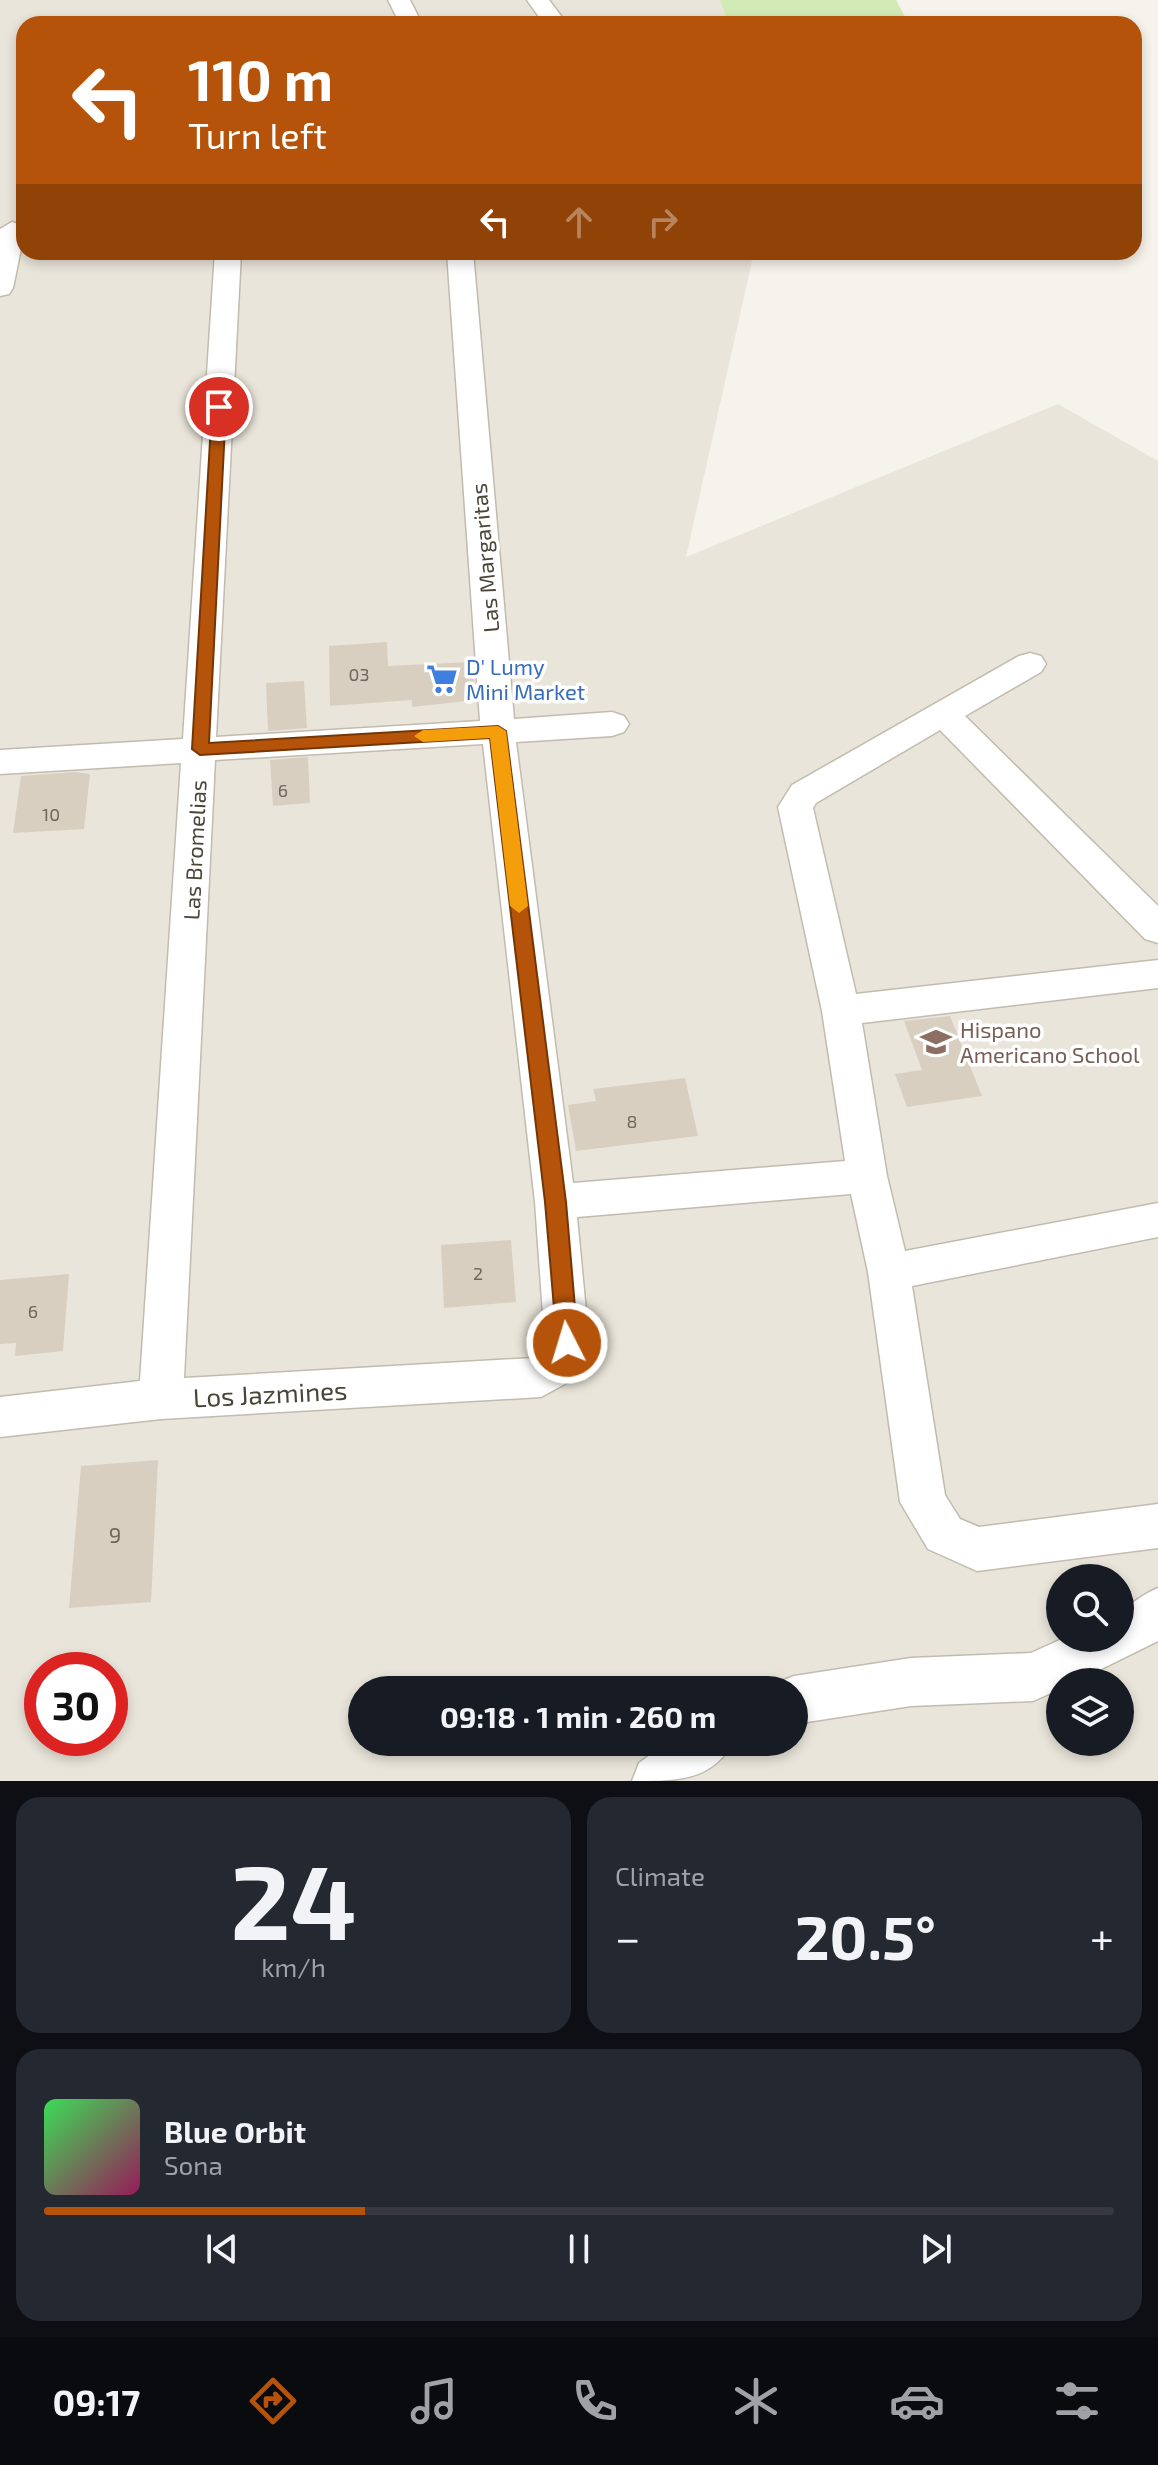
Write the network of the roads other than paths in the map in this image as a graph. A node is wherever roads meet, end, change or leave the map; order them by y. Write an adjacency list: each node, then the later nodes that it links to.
1 (12, 230): 4 (street)
2 (228, 260): 9 (street, Las Bromelias)
3 (461, 260): 8 (street, Las Margaritas)
4 (0, 288)
5 (1030, 664): 6 (street)
6 (942, 714): 11 (street); 13 (street)
7 (612, 724): 8 (street)
8 (498, 731): 9 (street); 15 (street, Las Margaritas)
9 (200, 749): 10 (street); 19 (street, Las Bromelias)
10 (0, 762)
11 (1158, 929)
12 (1158, 974): 13 (street)
13 (841, 1011): 14 (street)
14 (867, 1176): 15 (street); 17 (street)
15 (555, 1202): 18 (street, Las Margaritas)
16 (1158, 1220): 17 (street)
17 (889, 1272): 21 (street)
18 (541, 1377): 19 (street, Los Jazmines)
19 (161, 1399): 20 (street, Los Jazmines)
20 (0, 1417)
21 (1158, 1526)
22 (1158, 1611): 23 (street)
23 (1134, 1629)
24 (1086, 1652): 25 (street)
25 (808, 1698)
26 (690, 1756): 27 (street)
27 (657, 1781)

